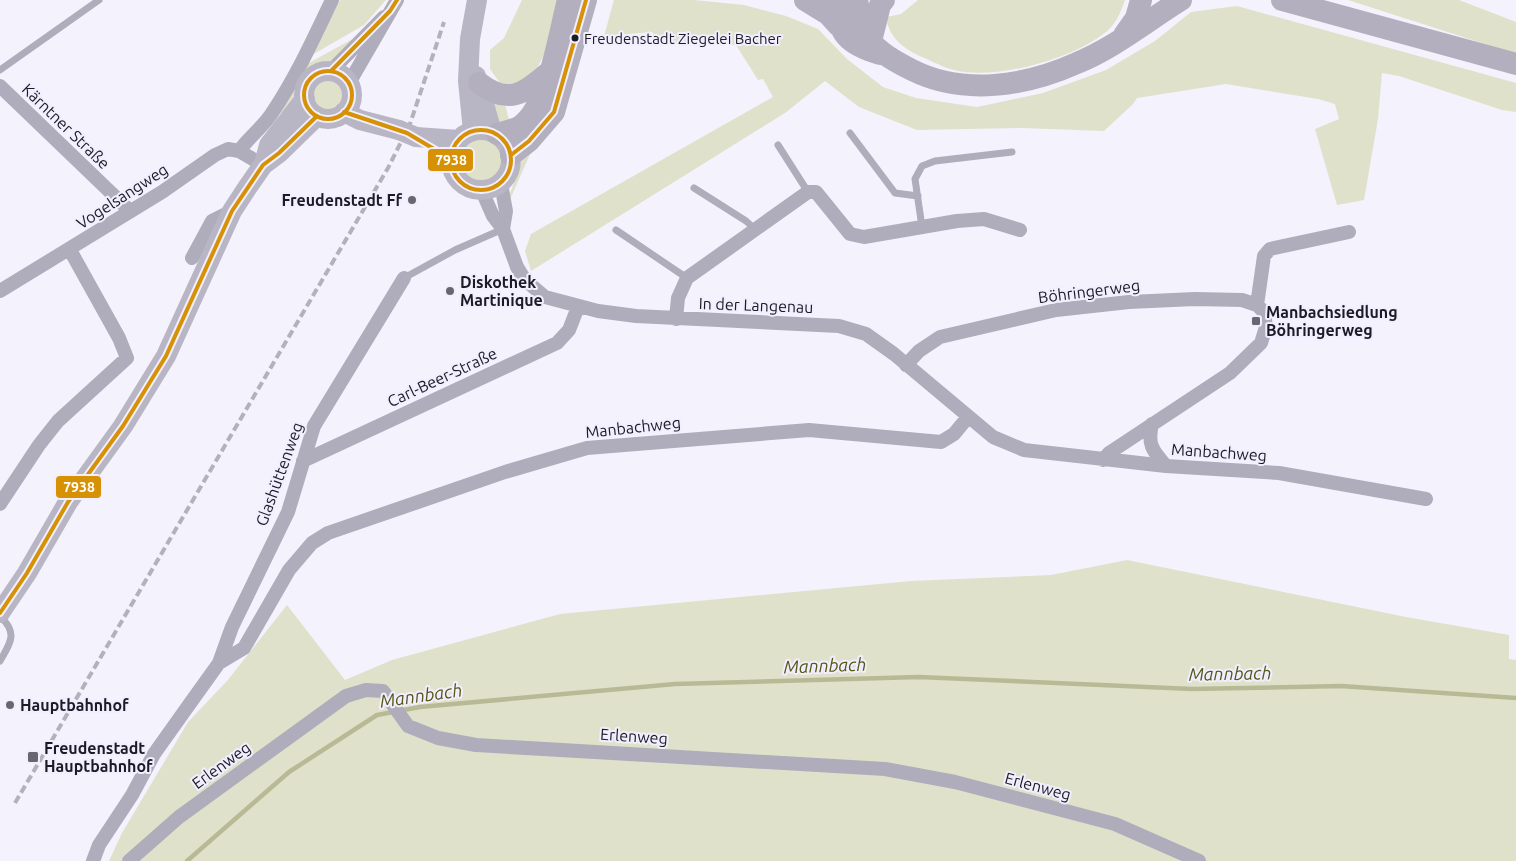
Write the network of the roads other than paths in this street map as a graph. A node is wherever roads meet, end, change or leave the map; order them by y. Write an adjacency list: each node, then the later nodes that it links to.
1 (99, 0): 19 (lane)
2 (332, 0): 31 (street)
3 (478, 0): 17 (street)
4 (568, 0): 21 (main road)
5 (586, 0): 33 (main road)
6 (805, 0): 14 (main road)
7 (837, 0): 14 (main road)
8 (857, 0): 16 (main road)
9 (884, 0): 16 (main road)
10 (1141, 0): 15 (main road)
11 (1181, 0): 15 (main road)
12 (1288, 1): 18 (main road)
13 (393, 6): 20 (street); 25 (street)
14 (838, 25): 16 (main road)
15 (1122, 38): 16 (main road)
16 (878, 48)
17 (470, 63): 22 (street); 29 (street)
18 (1516, 64)
19 (0, 70)
20 (331, 71): 24 (street); 25 (street)
21 (550, 72): 22 (main road); 29 (main road)
22 (479, 83): 29 (street)
23 (0, 86): 40 (street, Kärntner Straße)
24 (305, 99): 26 (street); 35 (street)
25 (354, 104): 26 (street); 28 (street)
26 (317, 116): 35 (street)
27 (850, 132): 39 (lane)
28 (407, 133): 29 (street); 34 (street)
29 (480, 134): 33 (street); 34 (street)
30 (778, 145): 38 (lane)
31 (240, 151): 35 (street); 40 (street, Vogelsangweg)
32 (1012, 152): 39 (lane)
33 (511, 154): 36 (street)
34 (451, 159): 36 (street)
35 (263, 165): 41 (street)
36 (491, 187): 43 (street, In der Langenau); 43 (street, In der Langenau)
37 (694, 188): 45 (lane)
38 (808, 192): 42 (street); 45 (street)
39 (918, 196): 42 (lane)
40 (130, 211): 48 (street, Vogelsangweg)
41 (232, 211): 49 (street); 66 (street)
42 (922, 227): 46 (street)
43 (503, 229): 50 (lane); 54 (street, In der Langenau)
44 (616, 230): 51 (lane)
45 (757, 230): 51 (street)
46 (1020, 230)
47 (1349, 232): 53 (street)
48 (70, 250): 52 (street, Vogelsangweg); 64 (street)
49 (192, 258)
50 (404, 278): 61 (street, Glashüttenweg)
51 (687, 278): 55 (street)
52 (0, 291)
53 (1258, 305): 56 (street, Böhringerweg); 58 (street)
54 (578, 307): 55 (street, In der Langenau); 61 (street, Carl-Beer-Straße)
55 (676, 319): 56 (street, In der Langenau)
56 (906, 365): 57 (street, In der Langenau)
57 (968, 417): 59 (street, In der Langenau); 65 (street, Manbachweg)
58 (1152, 424): 60 (street); 62 (street)
59 (1010, 445): 60 (street, Manbachweg)
60 (1103, 460): 62 (street, Manbachweg)
61 (304, 461): 68 (street, Glashüttenweg)
62 (1166, 466): 63 (street, Manbachweg)
63 (1426, 499)
64 (0, 504)
65 (289, 570): 68 (street, Glashüttenweg)
66 (3, 618): 67 (lane)
67 (0, 661)
68 (219, 663): 69 (street, Glashüttenweg)
69 (93, 861)
70 (129, 861): 71 (street, Erlenweg)
71 (1199, 861)

